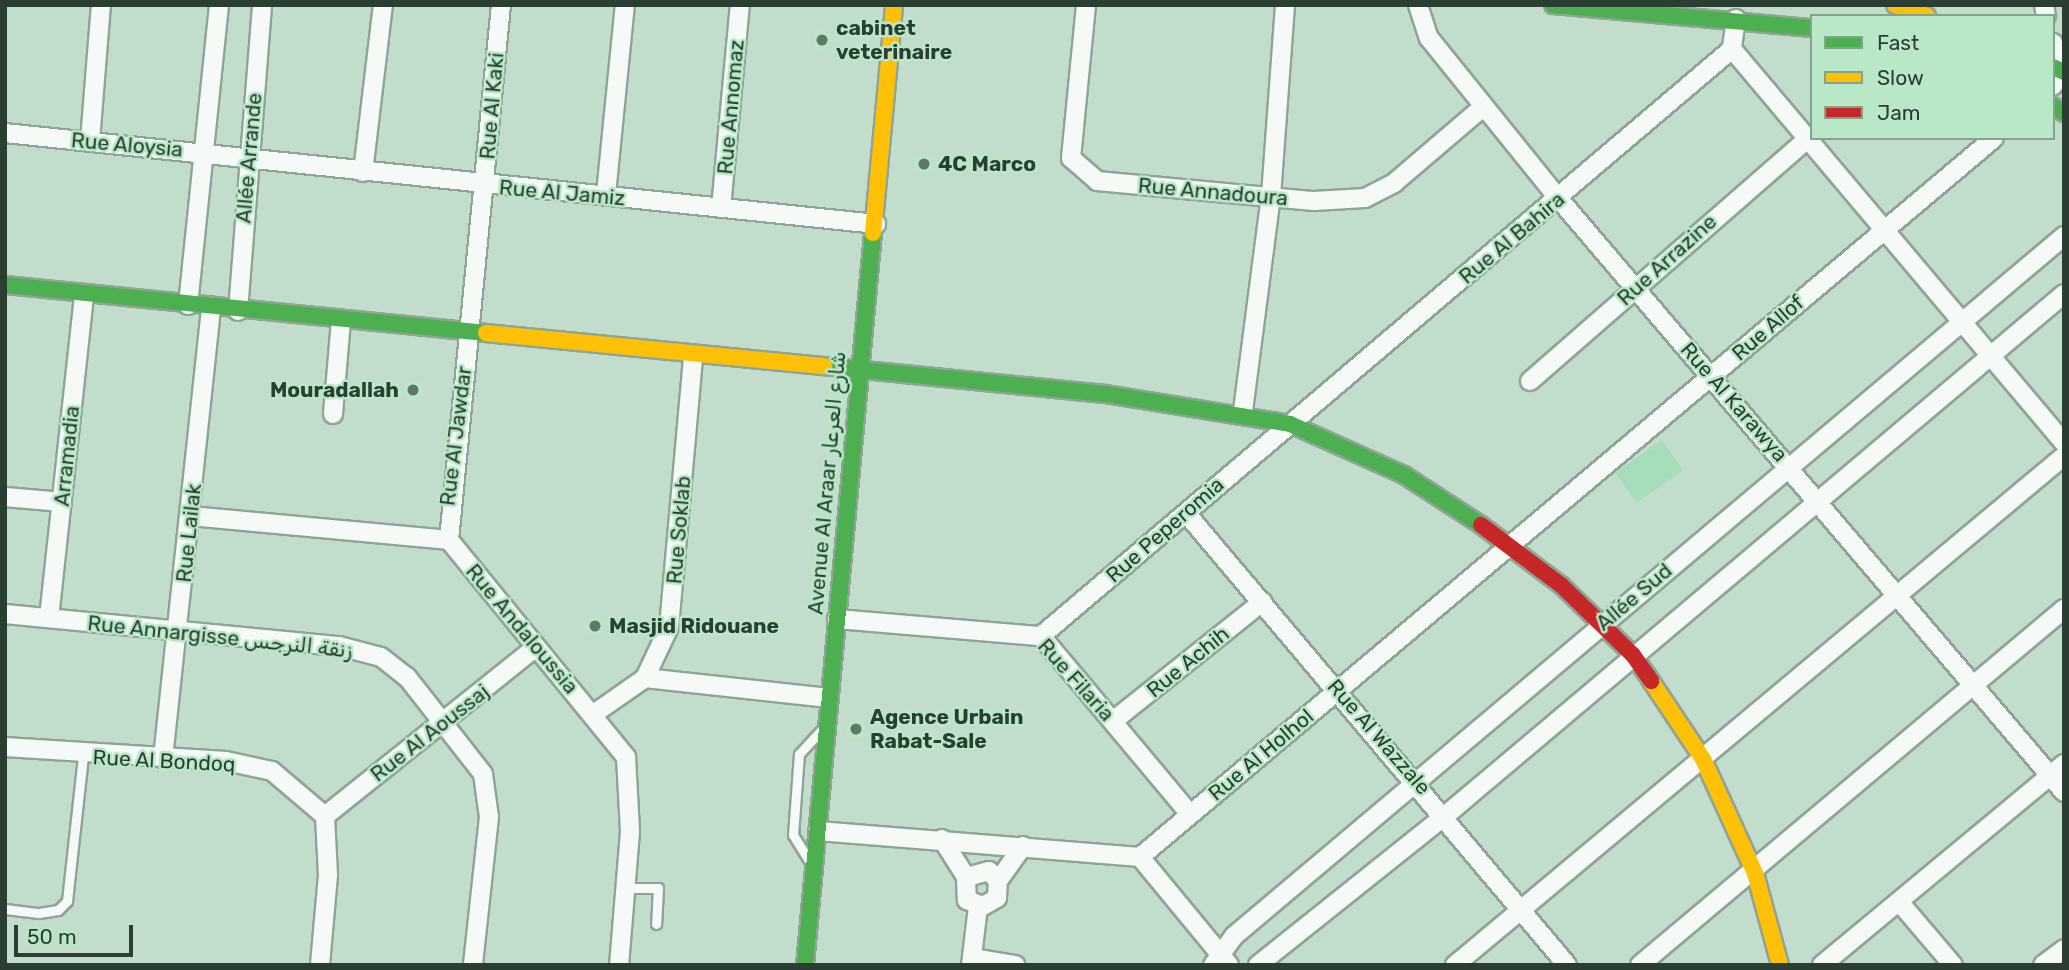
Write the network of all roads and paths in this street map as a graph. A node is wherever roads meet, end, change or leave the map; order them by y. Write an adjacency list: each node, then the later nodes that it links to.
1 (102, 5): 24 (street)
2 (219, 5): 25 (street)
3 (262, 5): 26 (street, Allée Arrande)
4 (383, 5): 27 (street)
5 (501, 5): 28 (street, Rue Al Kaki)
6 (625, 5): 29 (street)
7 (740, 5): 32 (street, Rue Annomaz)
8 (894, 5): 33 (street, Avenue Al Araar شارع العرعار)
9 (1086, 5): 30 (street, Rue Annadoura)
10 (1285, 5): 30 (street)
11 (1418, 5): 20 (street, Rue Al Karawya)
12 (1553, 5): 15 (street)
13 (1895, 5): 14 (street)
14 (1921, 14)
15 (1736, 19): 16 (street); 17 (street)
16 (1810, 28)
17 (1732, 49): 22 (street); 31 (street, Rue Al Bahira)
18 (2055, 55): 19 (street)
19 (2058, 74)
20 (1484, 106): 30 (street, Rue Annadoura); 31 (street, Rue Al Karawya)
21 (5, 133): 24 (street, Rue Aloysia)
22 (1806, 140): 34 (street); 37 (street, Rue Arrazine)
23 (1992, 140): 34 (street, Rue Allof)
24 (90, 141): 25 (street, Rue Aloysia)
25 (203, 152): 26 (street, Rue Aloysia); 40 (street)
26 (247, 161): 27 (street, Rue Al Jamiz); 42 (street, Allée Arrande)
27 (363, 172): 28 (street, Rue Al Jamiz)
28 (485, 186): 29 (street, Rue Al Jamiz); 45 (street, Rue Al Kaki)
29 (606, 194): 32 (street, Rue Al Jamiz)
30 (1271, 196): 51 (street)
31 (1559, 199): 37 (street, Rue Al Karawya); 53 (street, Rue Al Bahira)
32 (721, 208): 33 (street, Rue Al Jamiz)
33 (876, 224): 48 (street, Avenue Al Araar شارع العرعار)
34 (1885, 230): 44 (street); 49 (street, Rue Allof)
35 (2064, 236): 44 (street, Allée Sud)
36 (5, 285): 38 (street)
37 (1635, 288): 49 (street, Rue Al Karawya); 50 (street, Rue Arrazine)
38 (84, 294): 40 (street); 58 (street, Arramadia)
39 (2064, 294): 46 (street, Allée Sud)
40 (188, 305): 41 (street)
41 (211, 307): 42 (street); 61 (street, Rue Lailak)
42 (237, 311): 43 (street)
43 (341, 320): 45 (street); 52 (street)
44 (1963, 320): 46 (street); 56 (street, Allée Sud)
45 (468, 331): 47 (street); 62 (street, Rue Al Jawdar)
46 (1992, 356): 54 (street); 59 (street, Allée Sud)
47 (693, 357): 48 (street); 75 (street, Rue Soklab)
48 (856, 372): 51 (street); 69 (street, Avenue Al Araar شارع العرعار)
49 (1713, 376): 56 (street, Rue Al Karawya); 63 (street, Rue Allof)
50 (1530, 381)
51 (1243, 411): 53 (street)
52 (333, 414)
53 (1290, 424): 60 (street, Rue Peperomia); 63 (street)
54 (2064, 443)
55 (2064, 456): 64 (street)
56 (1789, 466): 59 (street, Rue Al Karawya); 70 (street, Allée Sud)
57 (5, 497): 58 (street)
58 (62, 502): 68 (street, Arramadia)
59 (1819, 502): 64 (street, Rue Al Karawya); 74 (street, Allée Sud)
60 (1186, 513): 65 (street, Rue Al Wazzale); 72 (street, Rue Peperomia)
61 (191, 516): 62 (street); 71 (street, Rue Lailak)
62 (449, 540): 73 (street, Rue Andaloussia)
63 (1510, 546): 70 (street); 77 (street, Rue Al Holhol)
64 (1897, 596): 76 (street, Rue Al Karawya); 86 (street)
65 (1262, 602): 77 (street, Rue Al Wazzale); 81 (street, Rue Achih)
66 (2064, 609): 76 (street)
67 (5, 614): 68 (street, Rue Annargisse زنقة النرجس)
68 (49, 618): 71 (street, Rue Annargisse زنقة النرجس)
69 (837, 619): 72 (street, Rue Filaria); 78 (street, Avenue Al Araar شارع العرعار)
70 (1602, 624): 74 (street); 88 (street, Allée Sud)
71 (177, 629): 80 (street, Rue Annargisse زنقة النرجس); 85 (street, Rue Lailak)
72 (1041, 636): 81 (street, Rue Filaria)
73 (535, 648): 79 (street, Rue Andaloussia); 80 (street, Rue Al Aoussaj)
74 (1633, 655): 86 (street); 91 (street, Allée Sud)
75 (645, 678): 78 (street); 79 (street, Rue Soklab)
76 (1974, 686): 87 (street, Rue Al Karawya); 98 (street)
77 (1339, 691): 88 (street, Rue Al Wazzale); 90 (street, Rue Al Holhol)
78 (829, 698): 82 (street, Avenue Al Araar شارع العرعار)
79 (595, 713): 101 (street, Rue Andaloussia)
80 (446, 721): 92 (street, Rue Al Aoussaj); 111 (street, Rue Annargisse زنقة النرجس)
81 (1114, 721): 90 (street, Rue Filaria)
82 (827, 725): 93 (street, Avenue Al Araar شارع العرعار); 97 (lane)
83 (5, 747): 84 (street, Rue Al Bondoq)
84 (83, 757): 85 (street, Rue Al Bondoq); 104 (lane)
85 (163, 758): 92 (street, Rue Al Bondoq)
86 (1703, 759): 98 (street); 105 (street)
87 (2057, 770): 89 (street, Rue Al Karawya); 102 (street)
88 (1417, 782): 91 (street, Rue Al Wazzale); 108 (street, Allée Sud)
89 (2064, 792)
90 (1190, 814): 96 (street, Rue Al Holhol)
91 (1447, 815): 105 (street, Rue Al Wazzale); 115 (street, Allée Sud)
92 (325, 816): 110 (street)
93 (818, 831): 94 (street); 97 (street, Avenue Al Araar شارع العرعار)
94 (942, 839): 95 (street); 99 (street)
95 (1023, 846): 96 (street); 100 (street)
96 (1140, 857): 108 (street)
97 (814, 868): 113 (street, Avenue Al Araar شارع العرعار)
98 (1755, 873): 118 (street); 119 (street)
99 (966, 877): 100 (street); 103 (street)
100 (998, 881): 103 (street)
101 (626, 888): 106 (lane); 112 (street, Rue Andaloussia)
102 (1901, 904): 120 (street); 121 (street)
103 (978, 906): 109 (street)
104 (5, 908)
105 (1523, 911): 116 (street); 117 (street, Rue Al Wazzale)
106 (656, 924)
107 (2064, 949): 122 (street)
108 (1220, 960)
109 (972, 962): 114 (street)
110 (320, 965)
111 (473, 965)
112 (619, 965)
113 (805, 965)
114 (1015, 965)
115 (1258, 965)
116 (1455, 965)
117 (1567, 965)
118 (1640, 965)
119 (1780, 965)
120 (1822, 965)
121 (1953, 965)
122 (2043, 965)

